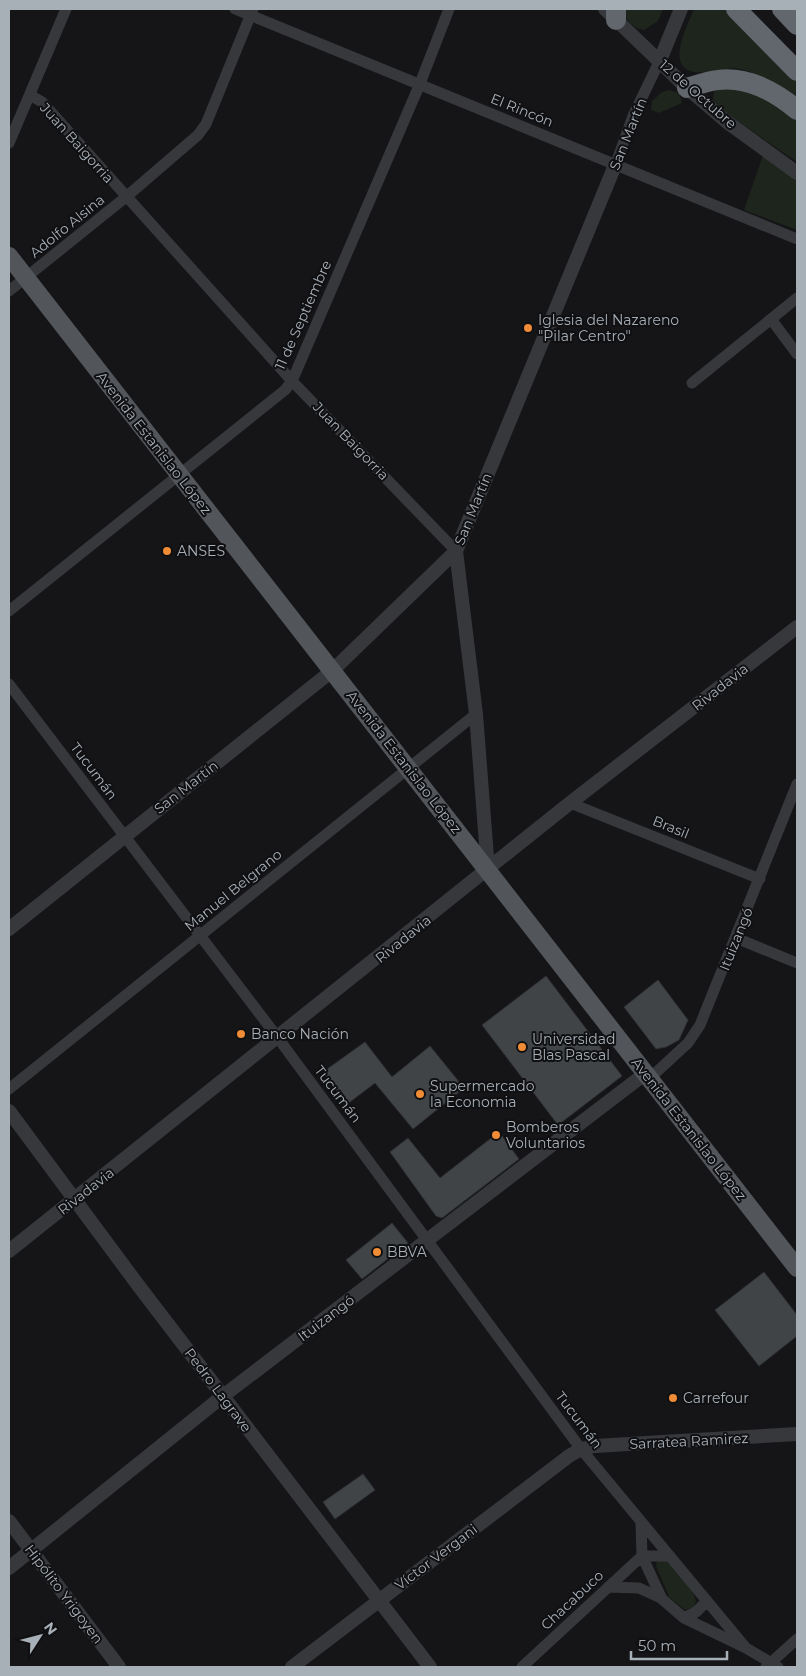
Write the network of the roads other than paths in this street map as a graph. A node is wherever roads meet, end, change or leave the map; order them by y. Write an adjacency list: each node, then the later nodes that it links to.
1 (66, 9): 14 (street)
2 (235, 9): 7 (street, El Rincón)
3 (450, 9): 12 (street, 11 de Septiembre)
4 (681, 9): 10 (street, San Martín)
5 (736, 9): 11 (highway)
6 (782, 9): 9 (highway)
7 (251, 12): 12 (street, El Rincón); 19 (street, Adolfo Alsina)
8 (612, 13): 10 (street, 12 de Octubre)
9 (797, 25)
10 (660, 60): 13 (street, 12 de Octubre); 17 (street, San Martín)
11 (797, 71)
12 (419, 86): 17 (street, El Rincón); 27 (street, 11 de Septiembre)
13 (687, 88): 15 (highway); 18 (street, 12 de Octubre)
14 (30, 95): 16 (street); 19 (street, Juan Baigorria)
15 (797, 110)
16 (9, 143)
17 (616, 163): 20 (street, El Rincón); 30 (street, San Martín)
18 (797, 173)
19 (126, 197): 22 (street, Adolfo Alsina); 27 (street, Juan Baigorria)
20 (797, 239)
21 (9, 256): 22 (main road, Avenida Estanislao López)
22 (25, 278): 23 (street, Adolfo Alsina); 29 (main road, Avenida Estanislao López)
23 (9, 292)
24 (797, 298): 25 (street)
25 (771, 319): 26 (street); 28 (street)
26 (797, 354)
27 (292, 380): 29 (street, 11 de Septiembre); 30 (street, Juan Baigorria)
28 (692, 383)
29 (178, 475): 31 (street, 11 de Septiembre); 33 (main road, Avenida Estanislao López)
30 (456, 551): 33 (street, San Martín); 35 (street)
31 (9, 611)
32 (797, 627): 39 (street, Rivadavia)
33 (333, 670): 36 (main road, Avenida Estanislao López); 40 (street, San Martín)
34 (9, 684): 40 (street, Tucumán)
35 (476, 714): 36 (street, Manuel Belgrano); 41 (street)
36 (408, 768): 41 (main road, Avenida Estanislao López); 44 (street, Manuel Belgrano)
37 (797, 784): 38 (street, Ituizangó)
38 (794, 803): 42 (street, Ituizangó)
39 (570, 804): 41 (street, Rivadavia); 42 (street, Brasil)
40 (124, 836): 43 (street, San Martín); 44 (street, Tucumán)
41 (488, 870): 47 (street, Rivadavia); 48 (main road, Avenida Estanislao López)
42 (760, 879): 45 (street, Ituizangó)
43 (9, 929)
44 (200, 935): 47 (street, Tucumán); 49 (street, Manuel Belgrano)
45 (736, 938): 46 (street); 48 (street, Ituizangó)
46 (797, 963)
47 (278, 1038): 51 (street, Rivadavia); 52 (street, Tucumán)
48 (648, 1075): 52 (street, Ituizangó); 54 (main road, Avenida Estanislao López)
49 (9, 1089)
50 (9, 1110): 51 (street, Pedro Lagrave)
51 (74, 1200): 53 (street, Rivadavia); 55 (street, Pedro Lagrave)
52 (428, 1240): 55 (street, Ituizangó); 57 (street, Tucumán)
53 (9, 1250)
54 (797, 1268)
55 (223, 1396): 60 (street, Ituizangó); 66 (street, Pedro Lagrave)
56 (797, 1434): 57 (street, Sarratea Ramirez)
57 (581, 1449): 59 (street, Tucumán); 66 (street, Víctor Vergani)
58 (9, 1521): 60 (street, Hipólito Yrigoyen)
59 (641, 1523): 61 (street, Tucumán); 62 (street, Tucumán)
60 (31, 1550): 63 (street, Ituizangó); 72 (street, Hipólito Yrigoyen)
61 (642, 1556): 62 (street); 64 (street, Chacabuco); 65 (street, Tucumán)
62 (670, 1556): 67 (street, Tucumán)
63 (9, 1568)
64 (608, 1587): 65 (street); 75 (street, Chacabuco)
65 (662, 1599): 68 (street, Tucumán)
66 (379, 1600): 73 (street, Víctor Vergani); 74 (street, Pedro Lagrave)
67 (706, 1602): 68 (street); 70 (street, Tucumán)
68 (684, 1618): 70 (street, Tucumán)
69 (797, 1639): 71 (street)
70 (746, 1648): 71 (street, Tucumán)
71 (772, 1666)
72 (119, 1667)
73 (292, 1667)
74 (430, 1667)
75 (522, 1667)

